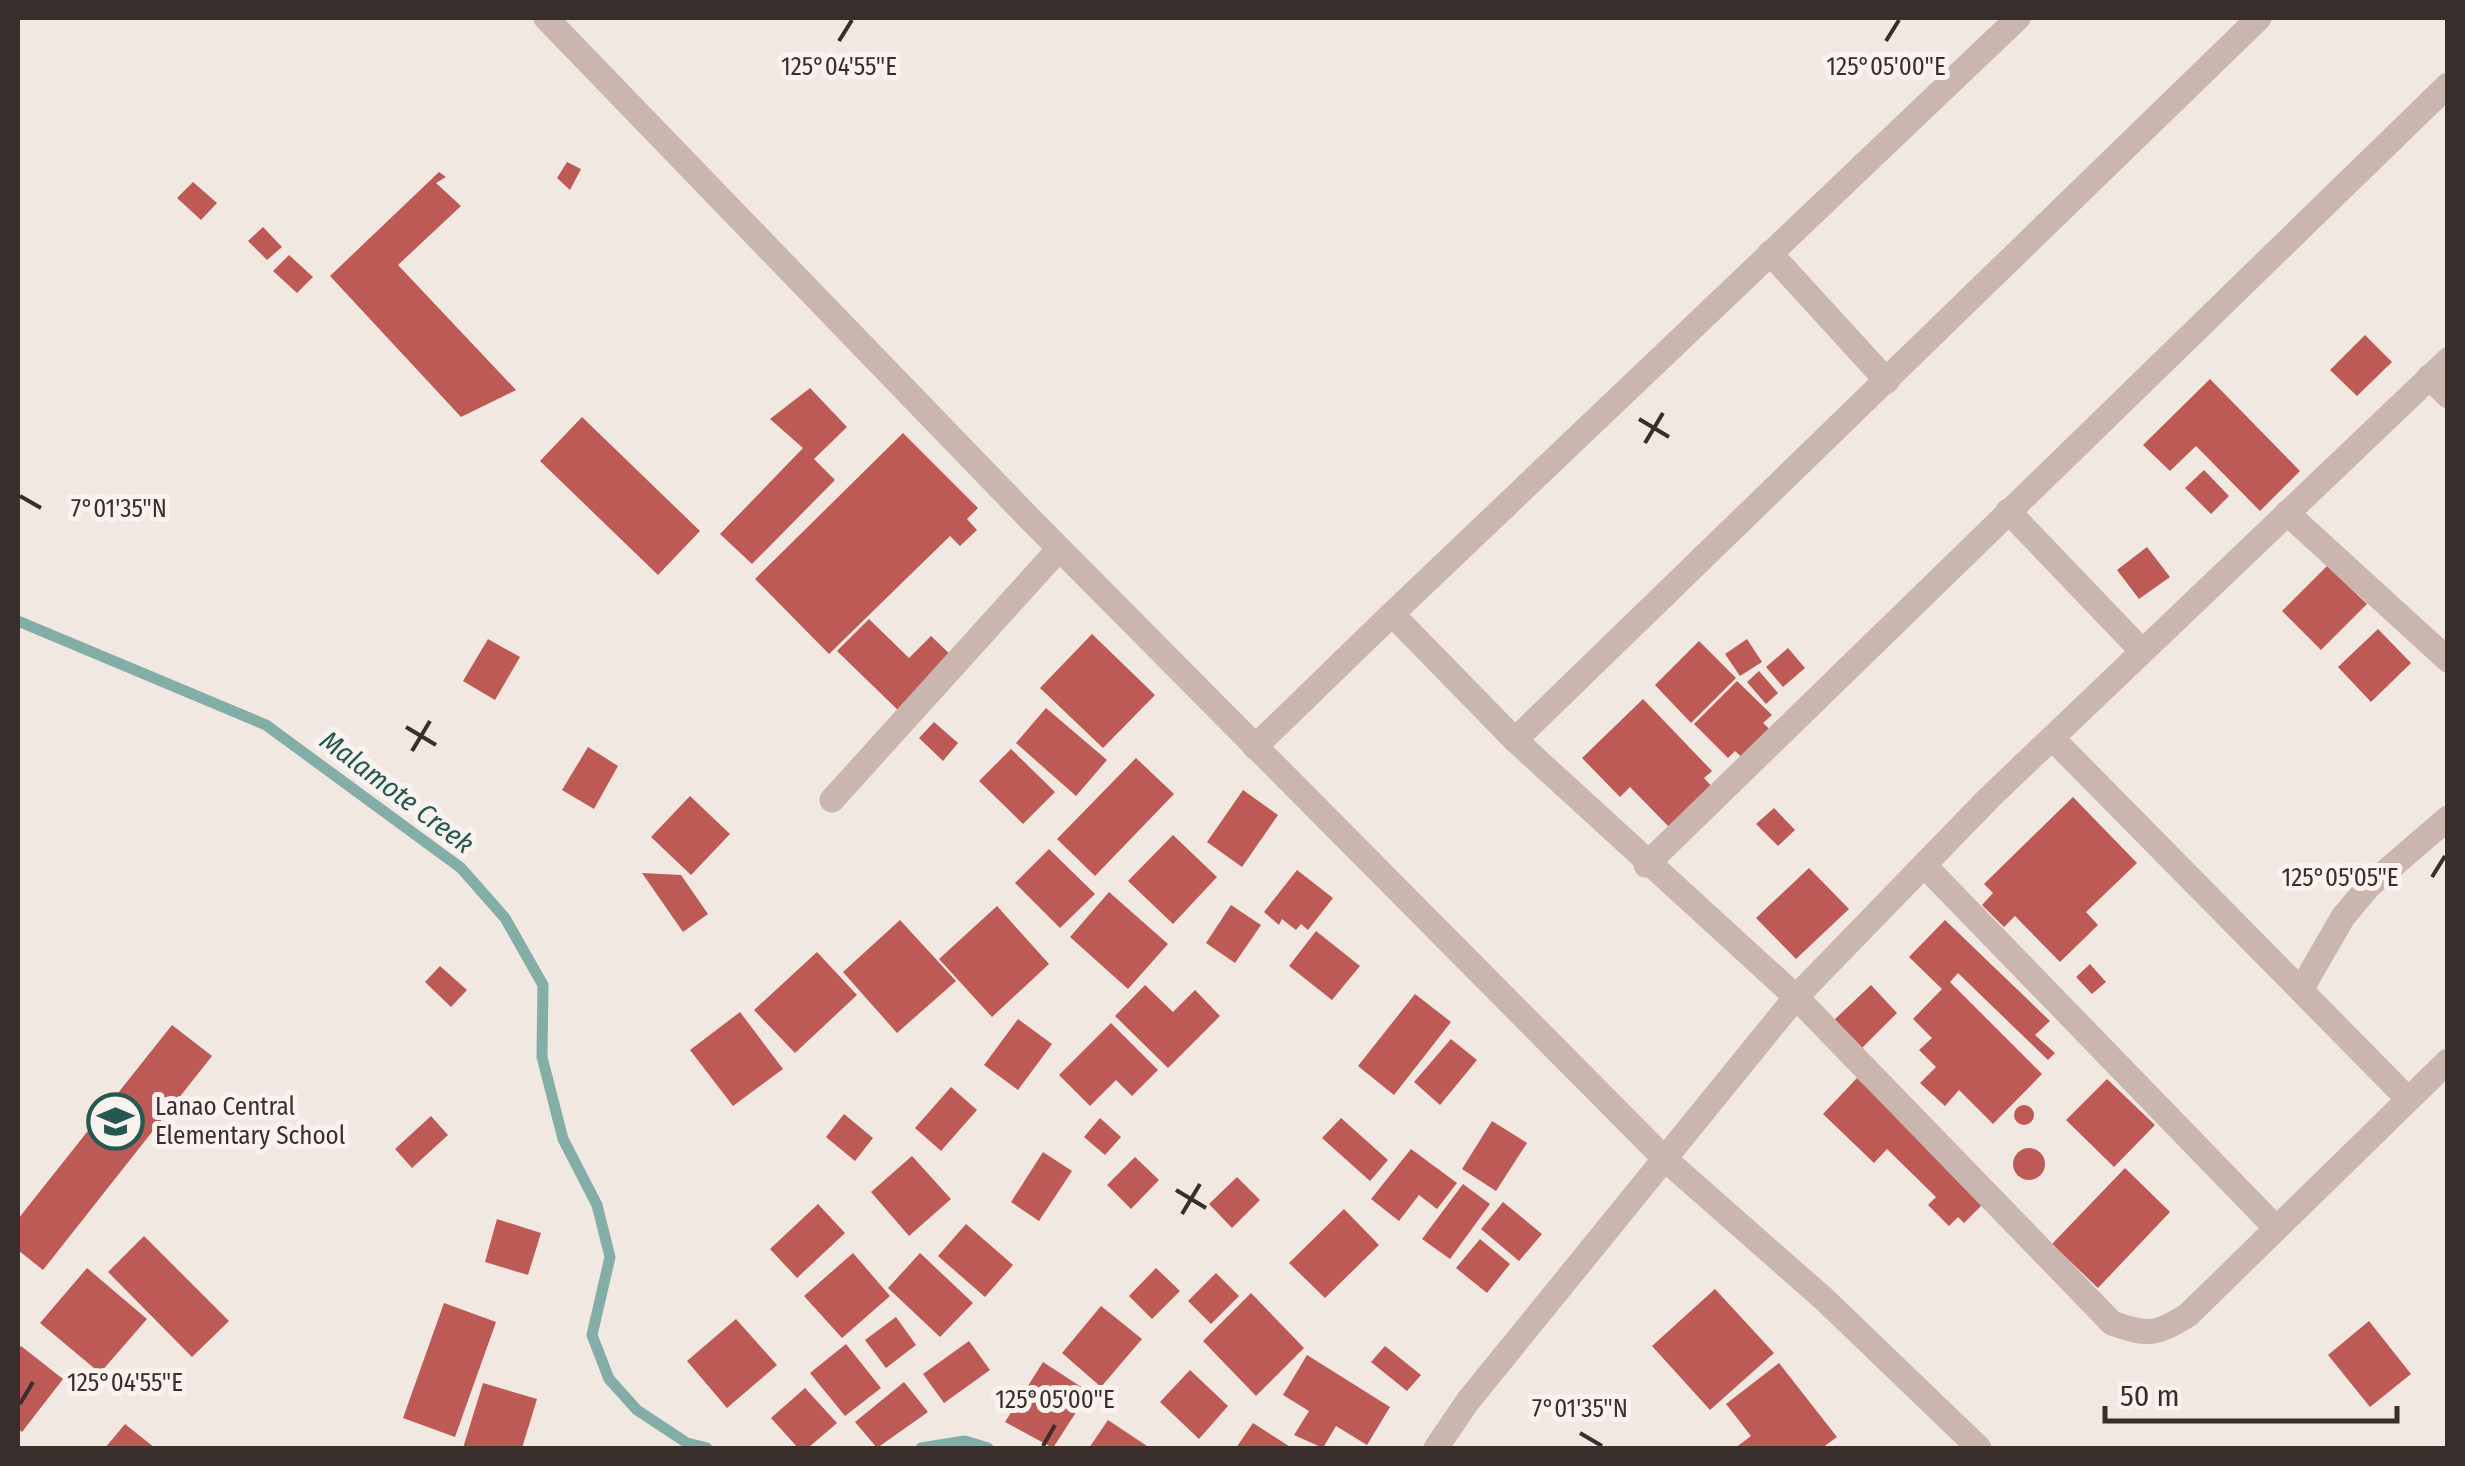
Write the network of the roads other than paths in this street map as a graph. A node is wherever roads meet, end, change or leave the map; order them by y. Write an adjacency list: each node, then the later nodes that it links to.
1 (546, 18): 11 (street)
2 (2018, 18): 5 (street)
3 (2259, 18): 7 (street)
4 (2448, 84): 9 (street)
5 (1770, 254): 7 (street); 12 (street)
6 (2438, 369): 8 (street); 10 (street)
7 (1887, 381): 16 (street)
8 (2448, 396)
9 (2008, 511): 13 (street); 20 (street)
10 (2287, 513): 13 (street); 14 (street)
11 (1059, 548): 17 (street); 18 (street)
12 (1392, 614): 16 (street); 17 (street)
13 (2142, 652): 15 (street)
14 (2448, 660)
15 (2052, 738): 21 (street); 22 (street)
16 (1514, 740): 20 (street)
17 (1255, 747): 26 (street)
18 (832, 800)
19 (2448, 818): 22 (street)
20 (1646, 865): 23 (street)
21 (1924, 865): 23 (street); 27 (street)
22 (2302, 988): 25 (street)
23 (1796, 997): 26 (street); 27 (street)
24 (2448, 1061): 25 (street)
25 (2408, 1099): 27 (street)
26 (1666, 1160): 28 (street); 29 (street)
27 (2275, 1228)
28 (1436, 1448)
29 (1979, 1448)

